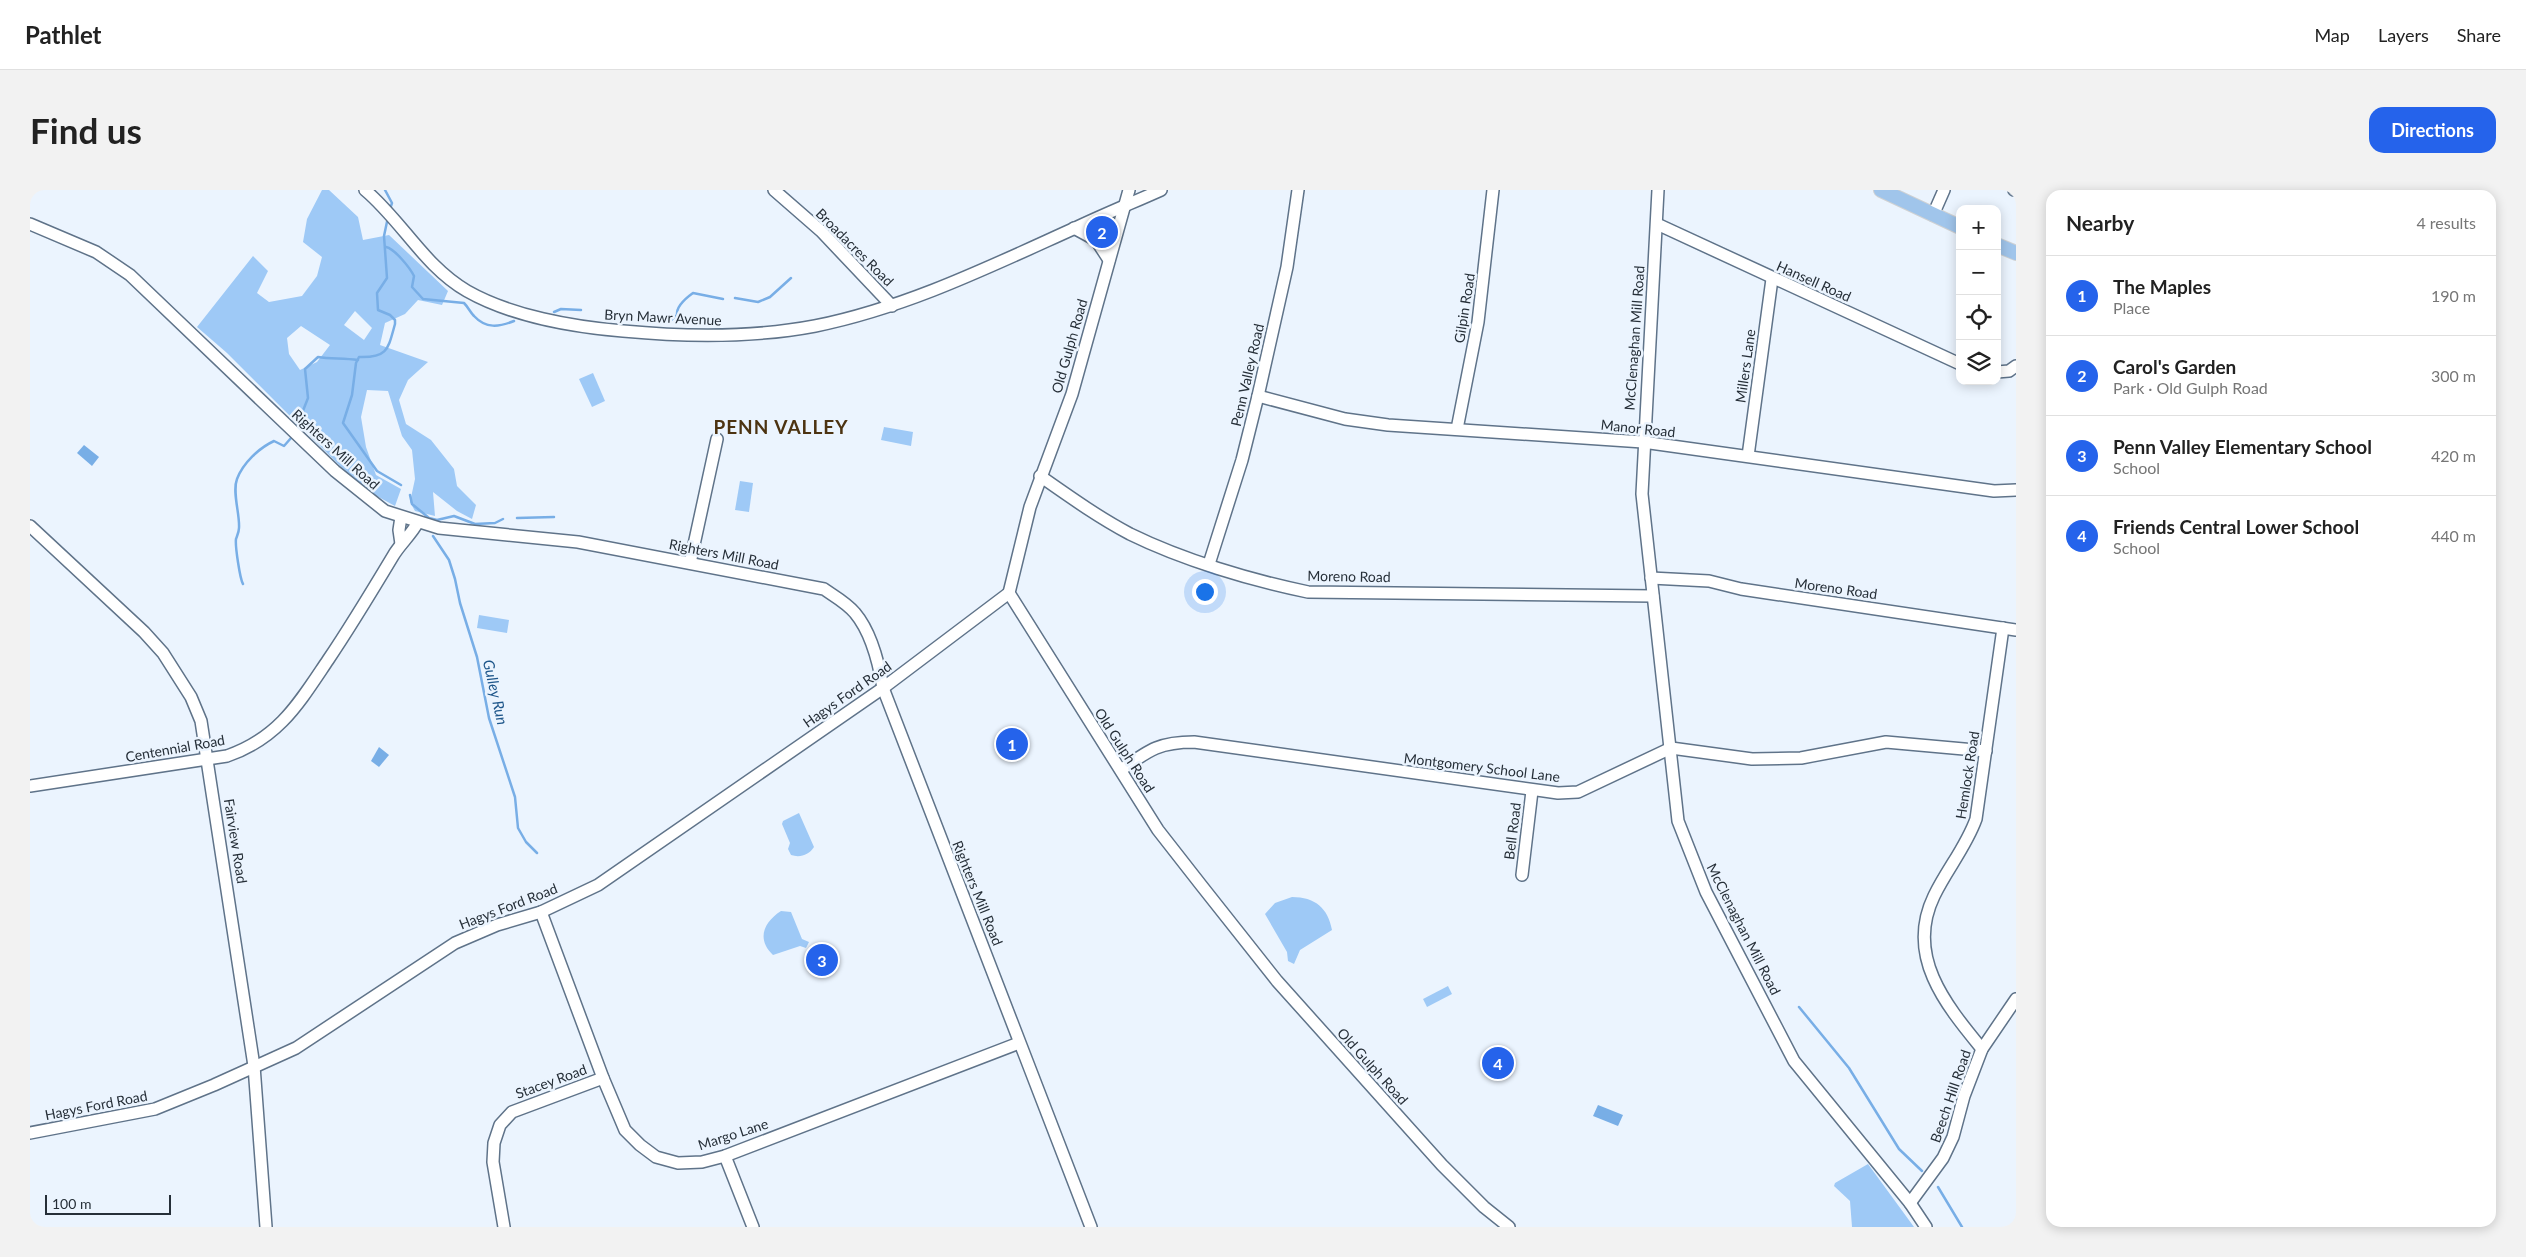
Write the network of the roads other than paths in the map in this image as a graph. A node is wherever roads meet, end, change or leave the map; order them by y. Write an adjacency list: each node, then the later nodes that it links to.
1 (365, 190): 20 (street, Bryn Mawr Avenue)
2 (774, 190): 20 (street, Broadacres Road)
3 (1129, 190): 10 (street, Old Gulph Road)
4 (1161, 190): 10 (street, Bryn Mawr Avenue)
5 (1298, 190): 24 (street, Penn Valley Road)
6 (1493, 190): 25 (street, Gilpin Road)
7 (1658, 190): 13 (street, McClenaghan Mill Road)
8 (1881, 190): 11 (main road)
9 (1944, 190): 11 (street)
10 (1125, 206): 15 (street, Bryn Mawr Avenue); 18 (street, Old Gulph Road)
11 (1933, 215): 14 (main road)
12 (30, 224): 31 (street, Righters Mill Road)
13 (1657, 224): 19 (street, Hansell Road); 27 (street, McClenaghan Mill Road)
14 (1956, 225)
15 (1074, 228): 18 (street); 20 (street, Bryn Mawr Avenue)
16 (2001, 247): 17 (main road)
17 (2016, 254)
18 (1109, 260): 29 (street, Old Gulph Road)
19 (1772, 279): 21 (street, Hansell Road); 28 (street, Millers Lane)
20 (892, 306)
21 (1956, 362)
22 (2016, 366): 23 (street)
23 (2001, 372)
24 (1258, 396): 25 (street, Manor Road); 36 (street, Penn Valley Road)
25 (1457, 429): 27 (street, Manor Road)
26 (717, 439): 35 (street)
27 (1643, 442): 28 (street, Manor Road); 37 (street, McClenaghan Mill Road)
28 (1748, 456): 30 (street, Manor Road)
29 (1040, 476): 36 (street, Moreno Road); 38 (street, Old Gulph Road)
30 (2016, 490)
31 (401, 517): 32 (street, Righters Mill Road); 34 (street)
32 (418, 522): 34 (street, Centennial Road); 35 (street, Righters Mill Road)
33 (30, 526): 45 (street, Fairview Road)
34 (401, 544): 45 (street, Centennial Road)
35 (690, 563): 42 (street, Righters Mill Road)
36 (1208, 564): 39 (street, Moreno Road)
37 (1651, 578): 39 (street, McClenaghan Mill Road); 40 (street, Moreno Road)
38 (1009, 593): 42 (street, Hagys Ford Road); 46 (street, Old Gulph Road)
39 (1653, 596): 43 (street, McClenaghan Mill Road)
40 (2003, 628): 41 (street, Moreno Road); 44 (street, Hemlock Road)
41 (2016, 630)
42 (883, 688): 50 (street, Hagys Ford Road); 52 (street, Righters Mill Road)
43 (1671, 748): 44 (street); 48 (street, Montgomery School Lane); 58 (street, McClenaghan Mill Road)
44 (1986, 751): 53 (street, Hemlock Road)
45 (208, 759): 47 (street, Centennial Road); 54 (street, Fairview Road)
46 (1121, 770): 48 (street, Montgomery School Lane); 63 (street, Old Gulph Road)
47 (30, 786)
48 (1532, 791): 49 (street, Bell Road)
49 (1522, 875)
50 (541, 912): 54 (street, Hagys Ford Road); 55 (street, Margo Lane)
51 (2016, 999): 53 (street, Beech Hill Road)
52 (1019, 1043): 57 (street, Margo Lane); 62 (street, Righters Mill Road)
53 (1982, 1049): 58 (street, Beech Hill Road)
54 (254, 1066): 56 (street, Hagys Ford Road); 59 (street, Fairview Road)
55 (603, 1078): 57 (street, Margo Lane); 60 (street, Stacey Road)
56 (30, 1133)
57 (725, 1156): 61 (street)
58 (1910, 1202): 64 (street, McClenaghan Mill Road)
59 (266, 1227)
60 (504, 1227)
61 (753, 1227)
62 (1091, 1227)
63 (1510, 1227)
64 (1926, 1227)

